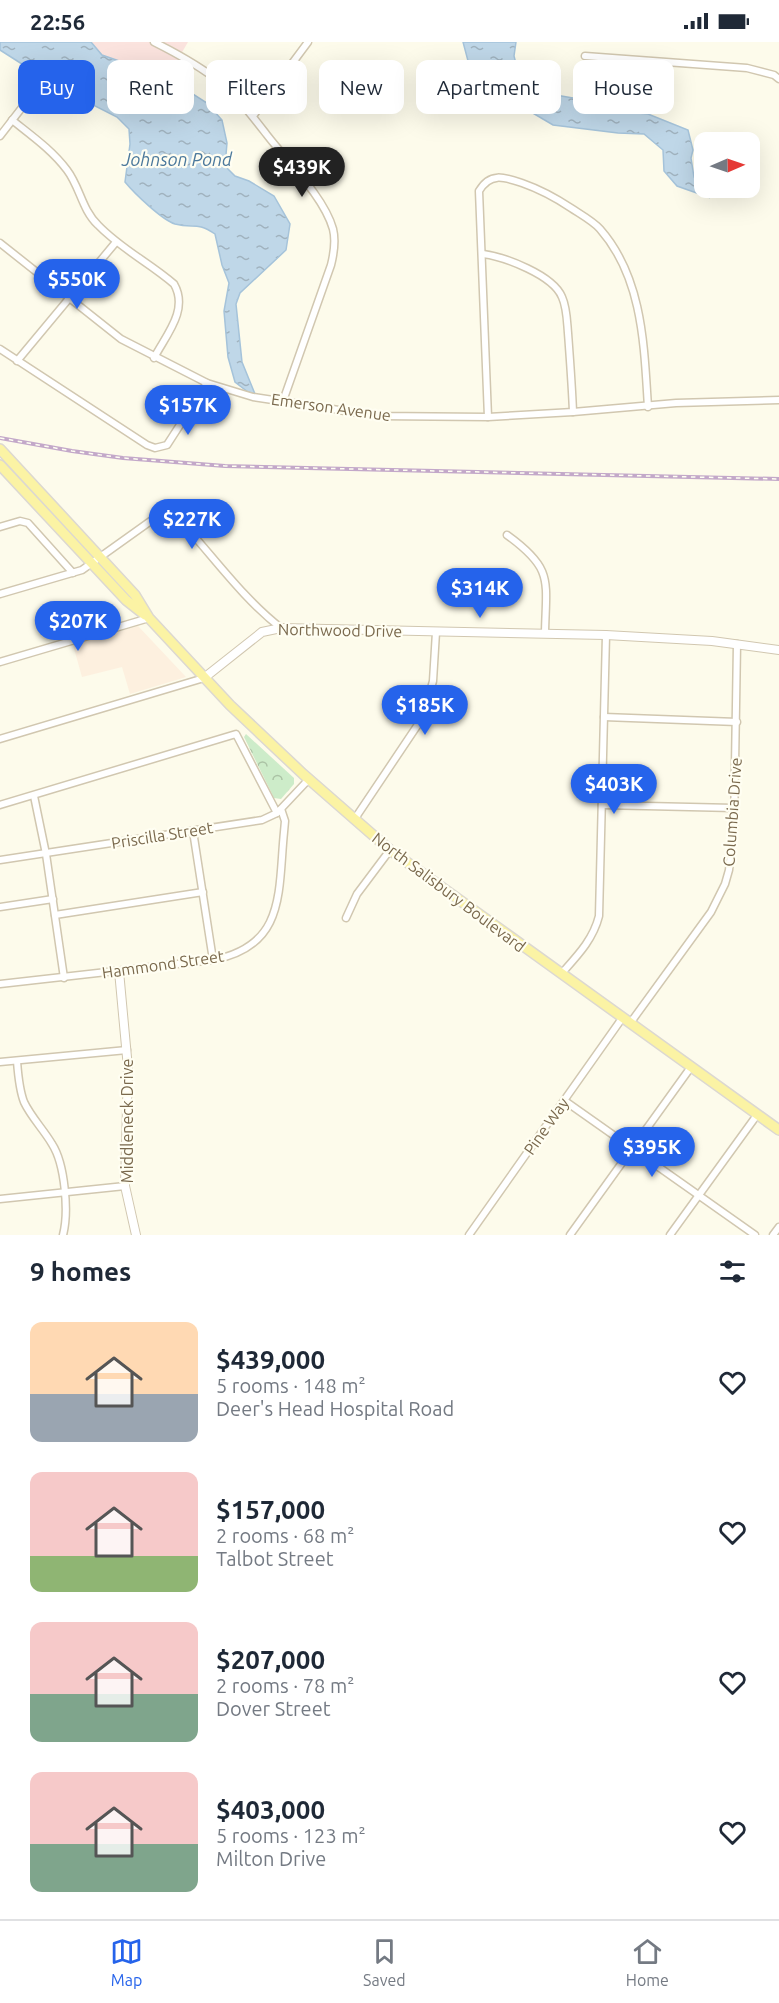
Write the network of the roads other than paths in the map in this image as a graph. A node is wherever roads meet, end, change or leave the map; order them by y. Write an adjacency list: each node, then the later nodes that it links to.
1 (154, 42): 6 (street)
2 (308, 42): 6 (street)
3 (585, 56): 4 (street)
4 (779, 79)
5 (18, 112): 7 (street)
6 (253, 116): 18 (street)
7 (12, 120): 8 (street); 9 (street)
8 (0, 136)
9 (116, 242): 12 (street); 14 (street)
10 (0, 243): 12 (street, Emerson Avenue)
11 (483, 254): 19 (street); 20 (street); 21 (street)
12 (70, 300): 14 (street, Emerson Avenue); 15 (street)
13 (0, 349): 15 (street)
14 (154, 358): 16 (street, Emerson Avenue)
15 (17, 361): 16 (street)
16 (207, 383): 18 (street, Emerson Avenue)
17 (779, 400): 19 (street, Emerson Avenue)
18 (283, 401): 21 (street, Emerson Avenue)
19 (648, 406): 20 (street, Emerson Avenue)
20 (573, 412): 21 (street, Emerson Avenue)
21 (488, 417)
22 (0, 449): 26 (main road, North Salisbury Boulevard)
23 (0, 465): 27 (main road, North Salisbury Boulevard)
24 (0, 527): 28 (street)
25 (507, 535): 33 (street)
26 (100, 557): 27 (street); 30 (main road, North Salisbury Boulevard); 31 (street)
27 (91, 563): 28 (street); 30 (main road, North Salisbury Boulevard)
28 (73, 573): 29 (street)
29 (0, 594)
30 (149, 618): 37 (street); 38 (main road, North Salisbury Boulevard)
31 (281, 628): 32 (street, Northwood Drive); 38 (street, Northwood Drive)
32 (436, 632): 33 (street, Northwood Drive); 48 (street)
33 (545, 633): 34 (street, Northwood Drive)
34 (606, 635): 35 (street, Northwood Drive); 39 (street)
35 (737, 644): 36 (street, Northwood Drive); 40 (street, Columbia Drive)
36 (779, 650)
37 (0, 662)
38 (204, 678): 41 (street); 42 (main road, North Salisbury Boulevard)
39 (604, 717): 40 (street); 45 (street)
40 (737, 722): 46 (street, Columbia Drive)
41 (0, 739)
42 (309, 779): 47 (street); 48 (main road, North Salisbury Boulevard)
43 (34, 796): 44 (street); 47 (street); 51 (street)
44 (0, 805)
45 (602, 805): 46 (street); 60 (street)
46 (734, 808): 63 (street, Columbia Drive)
47 (279, 811): 49 (street, Priscilla Street); 58 (street, Hammond Street)
48 (354, 820): 50 (main road, North Salisbury Boulevard)
49 (193, 831): 51 (street, Priscilla Street); 53 (street)
50 (390, 850): 57 (street); 60 (main road, North Salisbury Boulevard)
51 (46, 854): 52 (street, Priscilla Street); 54 (street)
52 (0, 860)
53 (203, 892): 56 (street); 58 (street)
54 (53, 899): 55 (street); 56 (street)
55 (0, 907)
56 (55, 915): 61 (street)
57 (346, 918)
58 (213, 960): 59 (street, Hammond Street)
59 (118, 970): 61 (street, Hammond Street); 64 (street, Middleneck Drive)
60 (561, 974): 63 (main road, North Salisbury Boulevard)
61 (64, 978): 62 (street, Hammond Street)
62 (0, 984)
63 (627, 1019): 67 (main road, North Salisbury Boulevard); 68 (street, Pine Way)
64 (127, 1050): 65 (street); 72 (street, Middleneck Drive)
65 (17, 1061): 66 (street); 73 (street)
66 (0, 1062)
67 (691, 1067): 69 (main road, North Salisbury Boulevard); 71 (street)
68 (564, 1101): 71 (street); 79 (street, Pine Way)
69 (757, 1114): 70 (main road, North Salisbury Boulevard); 74 (street)
70 (779, 1130)
71 (632, 1150): 74 (street); 80 (street)
72 (125, 1186): 73 (street); 78 (street, Middleneck Drive)
73 (64, 1193): 75 (street); 77 (street)
74 (699, 1196): 81 (street); 82 (street)
75 (0, 1199)
76 (779, 1227): 83 (street)
77 (63, 1235)
78 (136, 1235)
79 (469, 1235)
80 (570, 1235)
81 (670, 1235)
82 (755, 1235)
83 (772, 1235)

